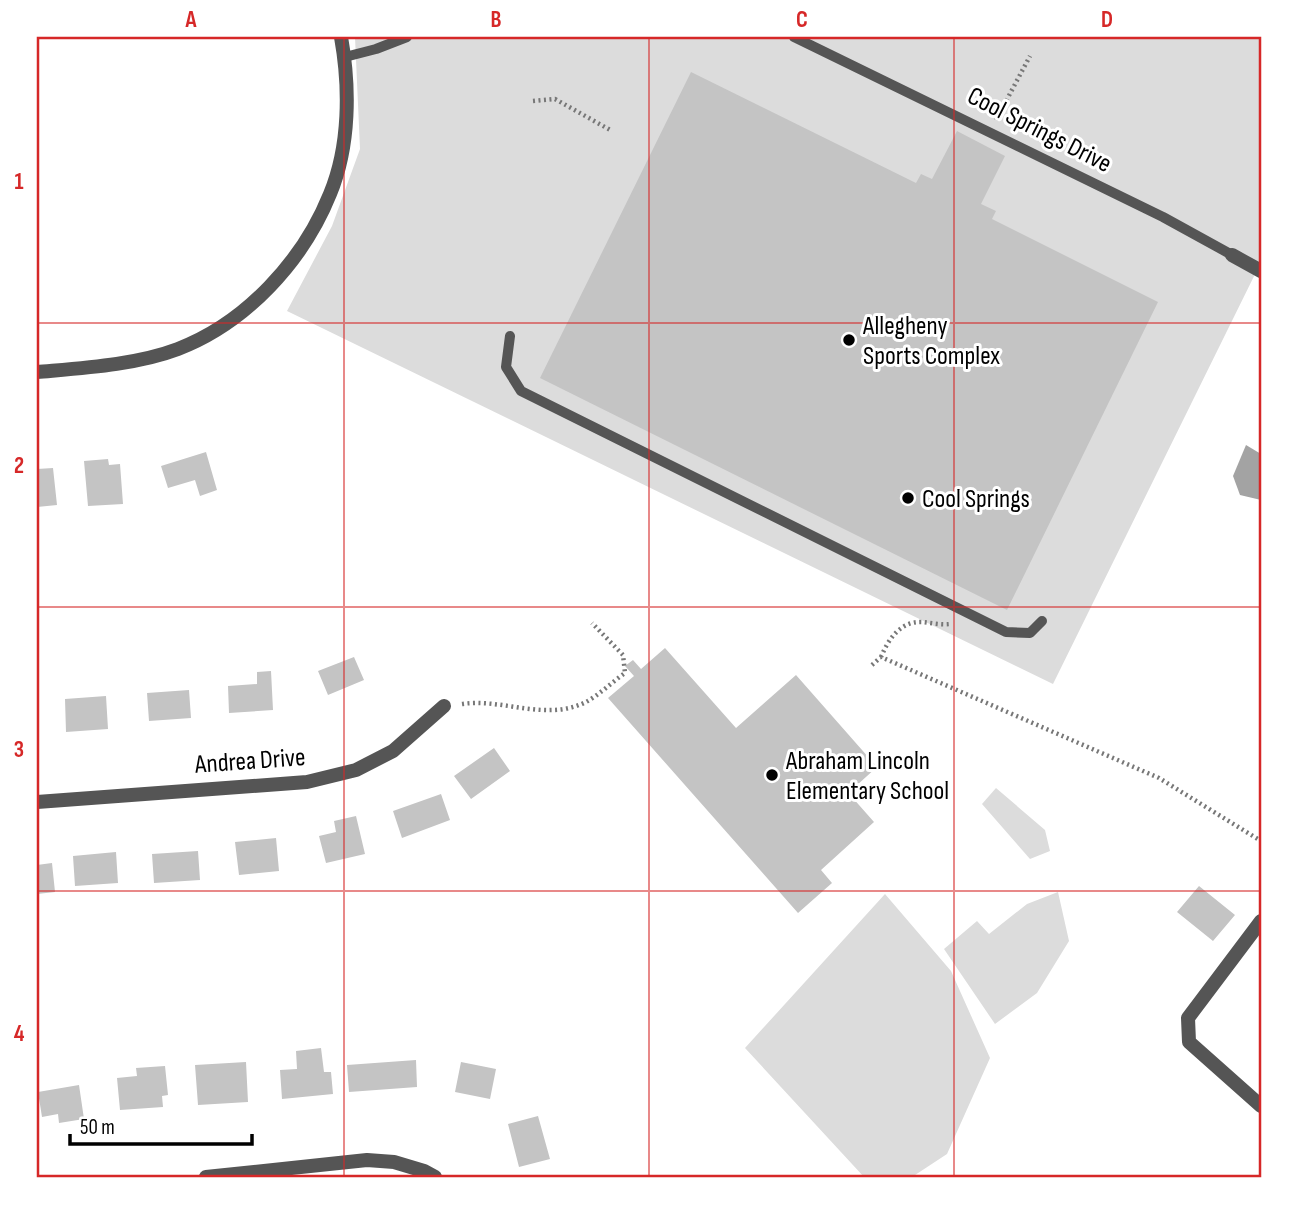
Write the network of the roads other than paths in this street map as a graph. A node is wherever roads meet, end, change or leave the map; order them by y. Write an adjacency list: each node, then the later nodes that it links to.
1 (341, 37): 4 (street)
2 (407, 37): 4 (lane)
3 (794, 37): 5 (lane, Cool Springs Drive)
4 (345, 57): 8 (street)
5 (1232, 255): 6 (street, Cool Springs Drive)
6 (1261, 271)
7 (510, 336): 9 (lane)
8 (37, 372)
9 (1042, 621)
10 (444, 706): 11 (street, Andrea Drive)
11 (37, 802)
12 (1261, 921): 13 (street)
13 (1261, 1106)
14 (206, 1177): 15 (street)
15 (435, 1177)

